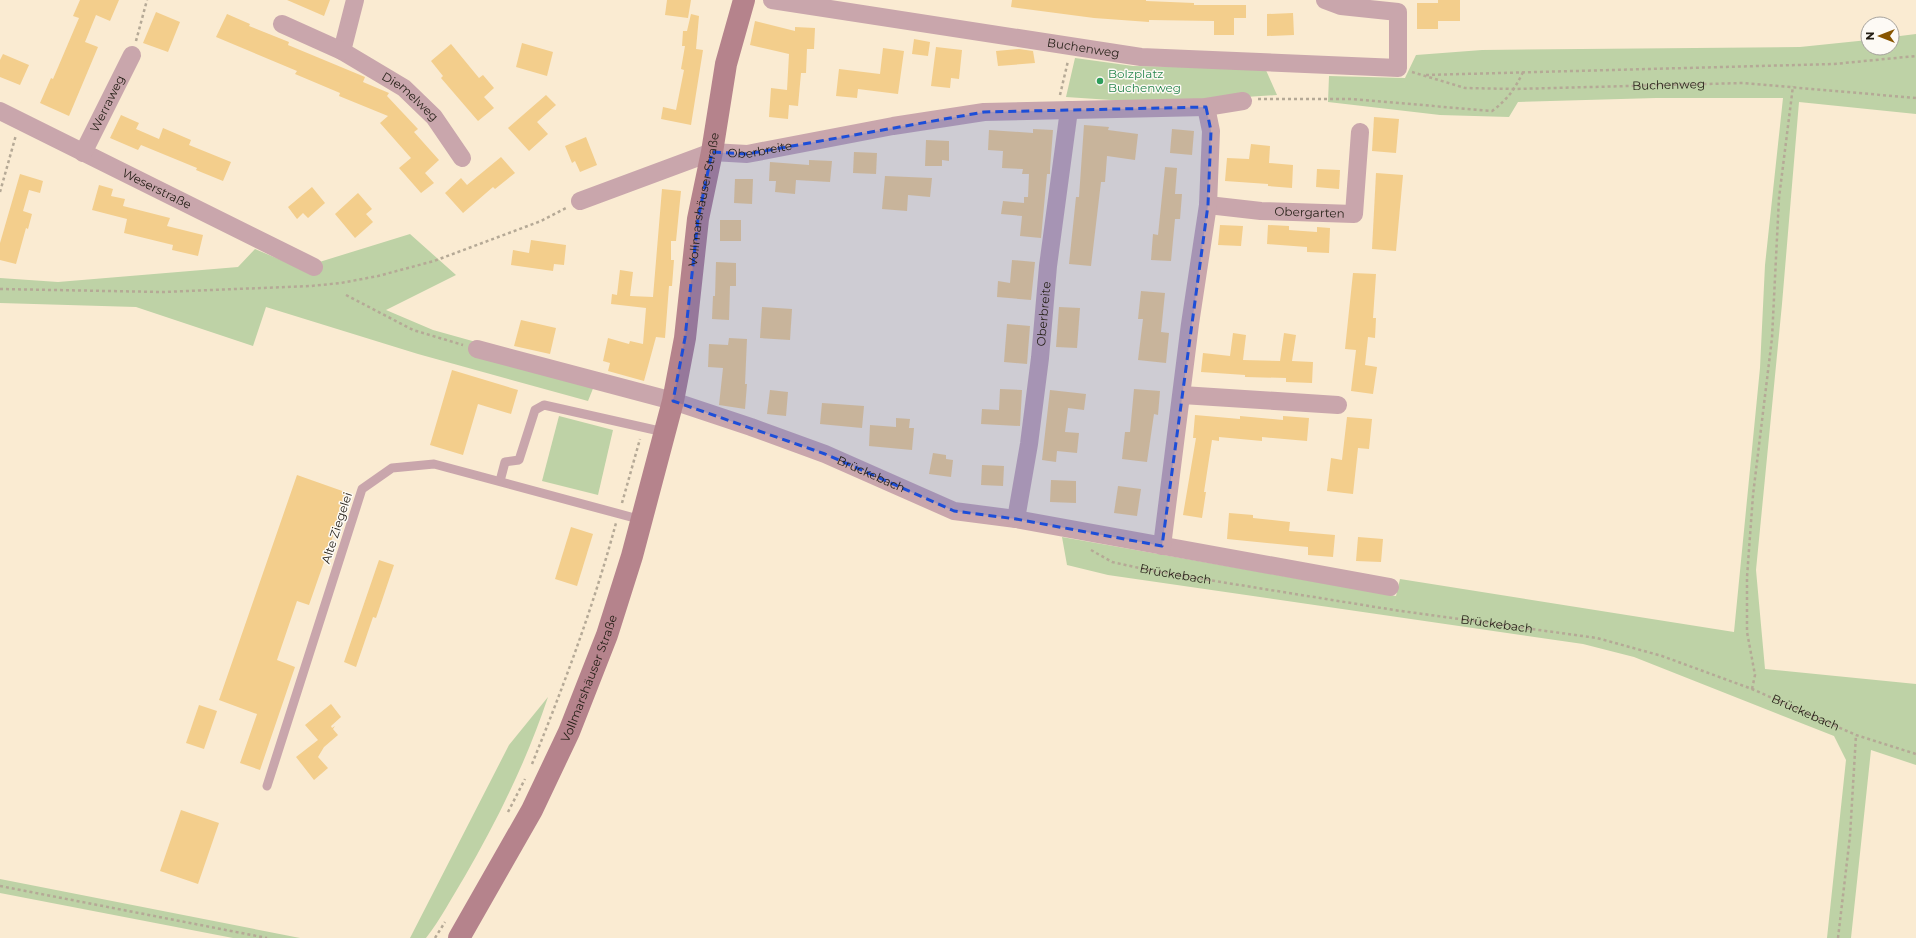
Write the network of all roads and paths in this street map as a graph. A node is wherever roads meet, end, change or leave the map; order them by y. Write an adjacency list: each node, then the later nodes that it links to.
1 (147, 0): 10 (path)
2 (355, 0): 9 (street)
3 (744, 0): 22 (main road, Vollmarshäuser Straße)
4 (772, 0): 8 (street, Buchenweg)
5 (1325, 0): 6 (street)
6 (1398, 6): 8 (street, Buchenweg)
7 (282, 24): 9 (street, Diemelweg)
8 (1071, 47): 18 (path)
9 (342, 51): 24 (street, Diemelweg)
10 (132, 56): 23 (street, Werraweg)
11 (1916, 56): 12 (path)
12 (1523, 72): 14 (path); 14 (path, Buchenweg)
13 (1793, 86): 14 (path, Buchenweg); 15 (path, Buchenweg); 42 (path)
14 (1515, 89): 16 (path)
15 (1916, 98)
16 (1243, 101): 17 (street, Oberbreite)
17 (1206, 107): 18 (street, Oberbreite); 27 (street)
18 (1062, 110): 22 (street, Oberbreite); 37 (street, Oberbreite)
19 (0, 111): 20 (street, Weserstraße)
20 (20, 122): 23 (street, Weserstraße); 25 (path)
21 (1360, 132): 27 (street, Obergarten)
22 (712, 152): 26 (street); 32 (main road, Vollmarshäuser Straße)
23 (83, 153): 28 (street, Weserstraße)
24 (462, 158)
25 (0, 192)
26 (580, 201)
27 (1208, 206): 31 (street)
28 (314, 267)
29 (346, 295): 30 (path)
30 (477, 349): 32 (street)
31 (1182, 395): 33 (street); 40 (street)
32 (673, 401): 34 (main road, Vollmarshäuser Straße); 37 (street, Brückebach)
33 (1338, 405)
34 (657, 430): 35 (lane); 36 (path); 38 (main road, Vollmarshäuser Straße)
35 (500, 481): 36 (lane, Alte Ziegelei); 47 (lane, Alte Ziegelei)
36 (619, 513): 38 (lane, Alte Ziegelei); 45 (path)
37 (1016, 519): 39 (street, Brückebach)
38 (642, 520): 53 (main road, Vollmarshäuser Straße)
39 (1073, 529): 40 (street, Brückebach); 42 (path, Brückebach)
40 (1162, 546): 41 (street, Brückebach)
41 (1390, 586)
42 (1752, 689): 43 (path, Brückebach)
43 (1856, 734): 44 (path, Brückebach); 54 (path)
44 (1916, 754)
45 (531, 766)
46 (528, 773): 48 (path)
47 (267, 786)
48 (507, 814)
49 (0, 886): 51 (path)
50 (447, 920): 52 (path)
51 (267, 938)
52 (435, 938)
53 (459, 938)
54 (1838, 938)

